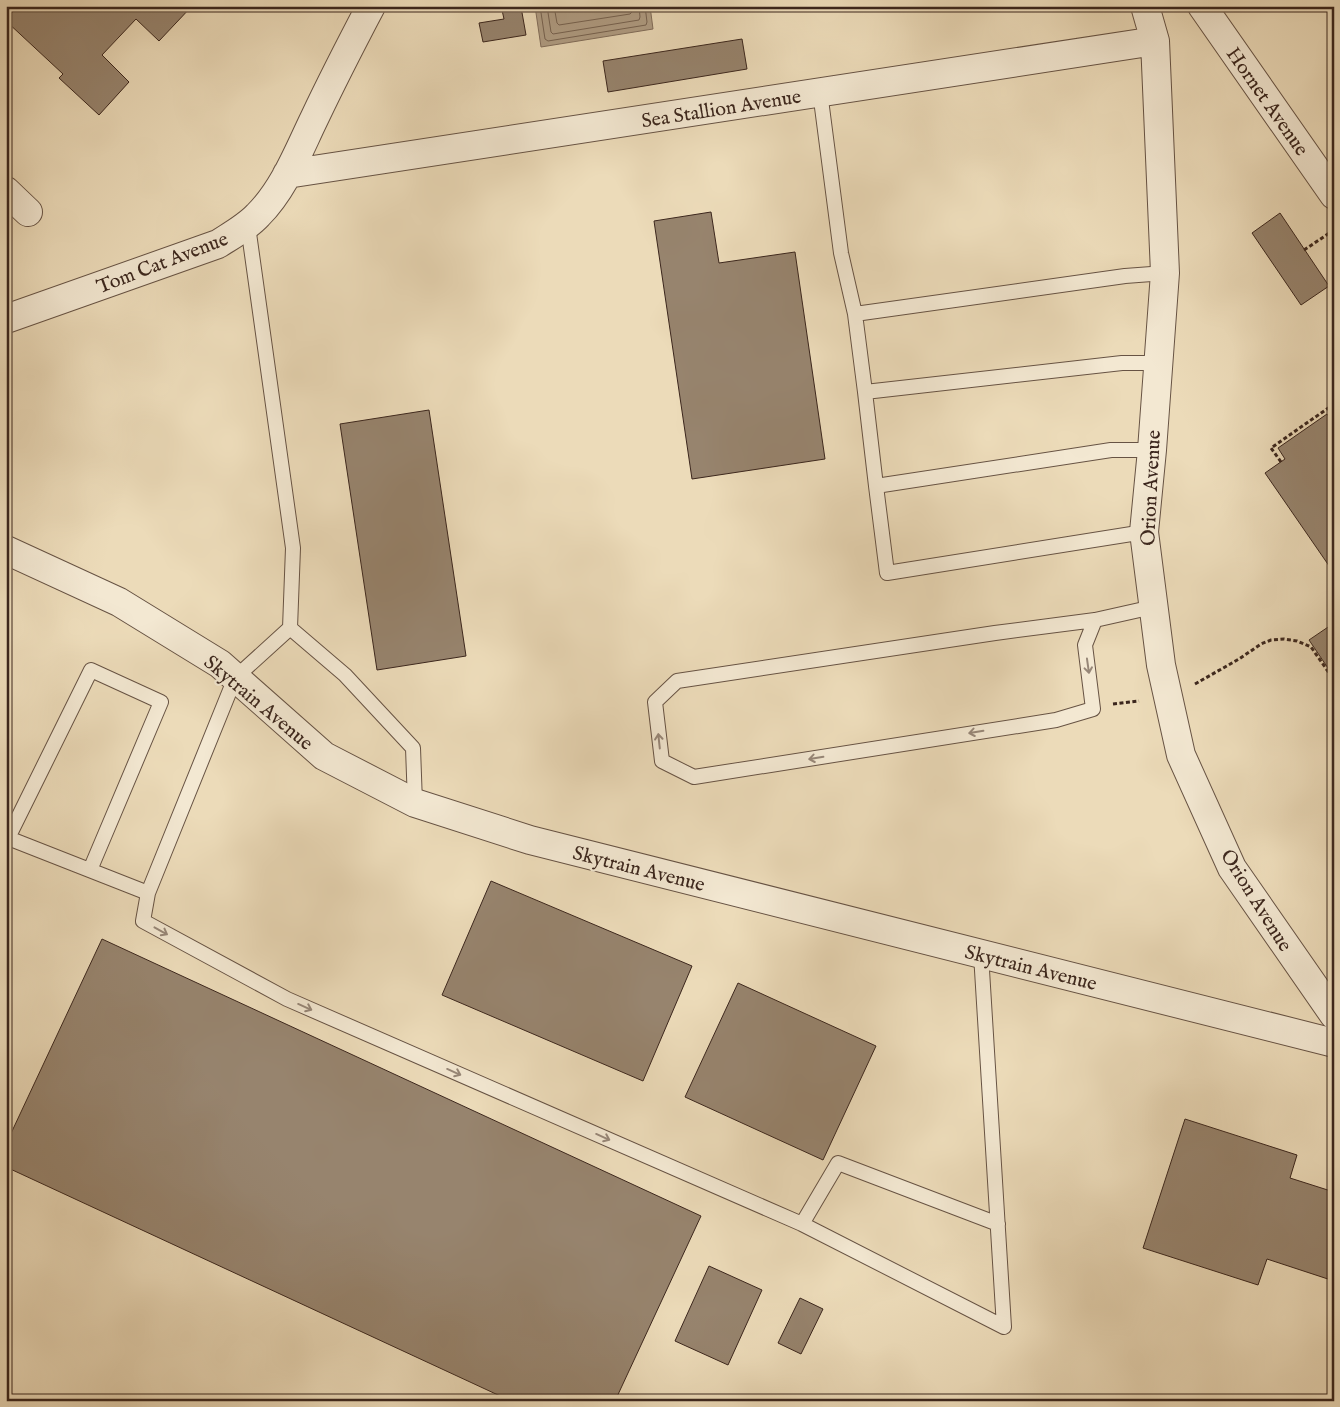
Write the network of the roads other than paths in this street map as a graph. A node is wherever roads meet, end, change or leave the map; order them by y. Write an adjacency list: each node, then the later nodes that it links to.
1 (371, 6): 6 (street, Tom Cat Avenue)
2 (1145, 6): 4 (street, Orion Avenue)
3 (1202, 6): 8 (street, Hornet Avenue)
4 (1155, 41): 5 (street, Sea Stallion Avenue); 11 (street, Orion Avenue)
5 (820, 92): 6 (street, Sea Stallion Avenue); 12 (lane)
6 (287, 174): 10 (street, Tom Cat Avenue)
7 (6, 191): 9 (street)
8 (1334, 196)
9 (28, 212)
10 (248, 226): 13 (street, Tom Cat Avenue); 22 (lane)
11 (1165, 273): 12 (lane); 14 (street, Orion Avenue)
12 (855, 314): 15 (lane)
13 (6, 319)
14 (1158, 363): 15 (lane); 16 (street, Orion Avenue)
15 (865, 392): 17 (lane)
16 (1152, 450): 17 (lane); 18 (street, Orion Avenue)
17 (876, 486): 18 (lane)
18 (1144, 532): 20 (street, Orion Avenue)
19 (6, 550): 23 (street, Skytrain Avenue)
20 (1153, 607): 21 (lane); 28 (street, Orion Avenue)
21 (1095, 620): 21 (lane, one-way to 21)
22 (290, 628): 23 (lane); 24 (lane)
23 (235, 678): 24 (street, Skytrain Avenue); 26 (lane)
24 (415, 803): 27 (street, Skytrain Avenue)
25 (90, 870): 25 (lane); 26 (lane)
26 (148, 893): 30 (lane, one-way to 30)
27 (981, 954): 29 (street, Skytrain Avenue); 31 (lane)
28 (1334, 1015)
29 (1334, 1043)
30 (802, 1224): 31 (lane); 31 (lane)
31 (998, 1224)

